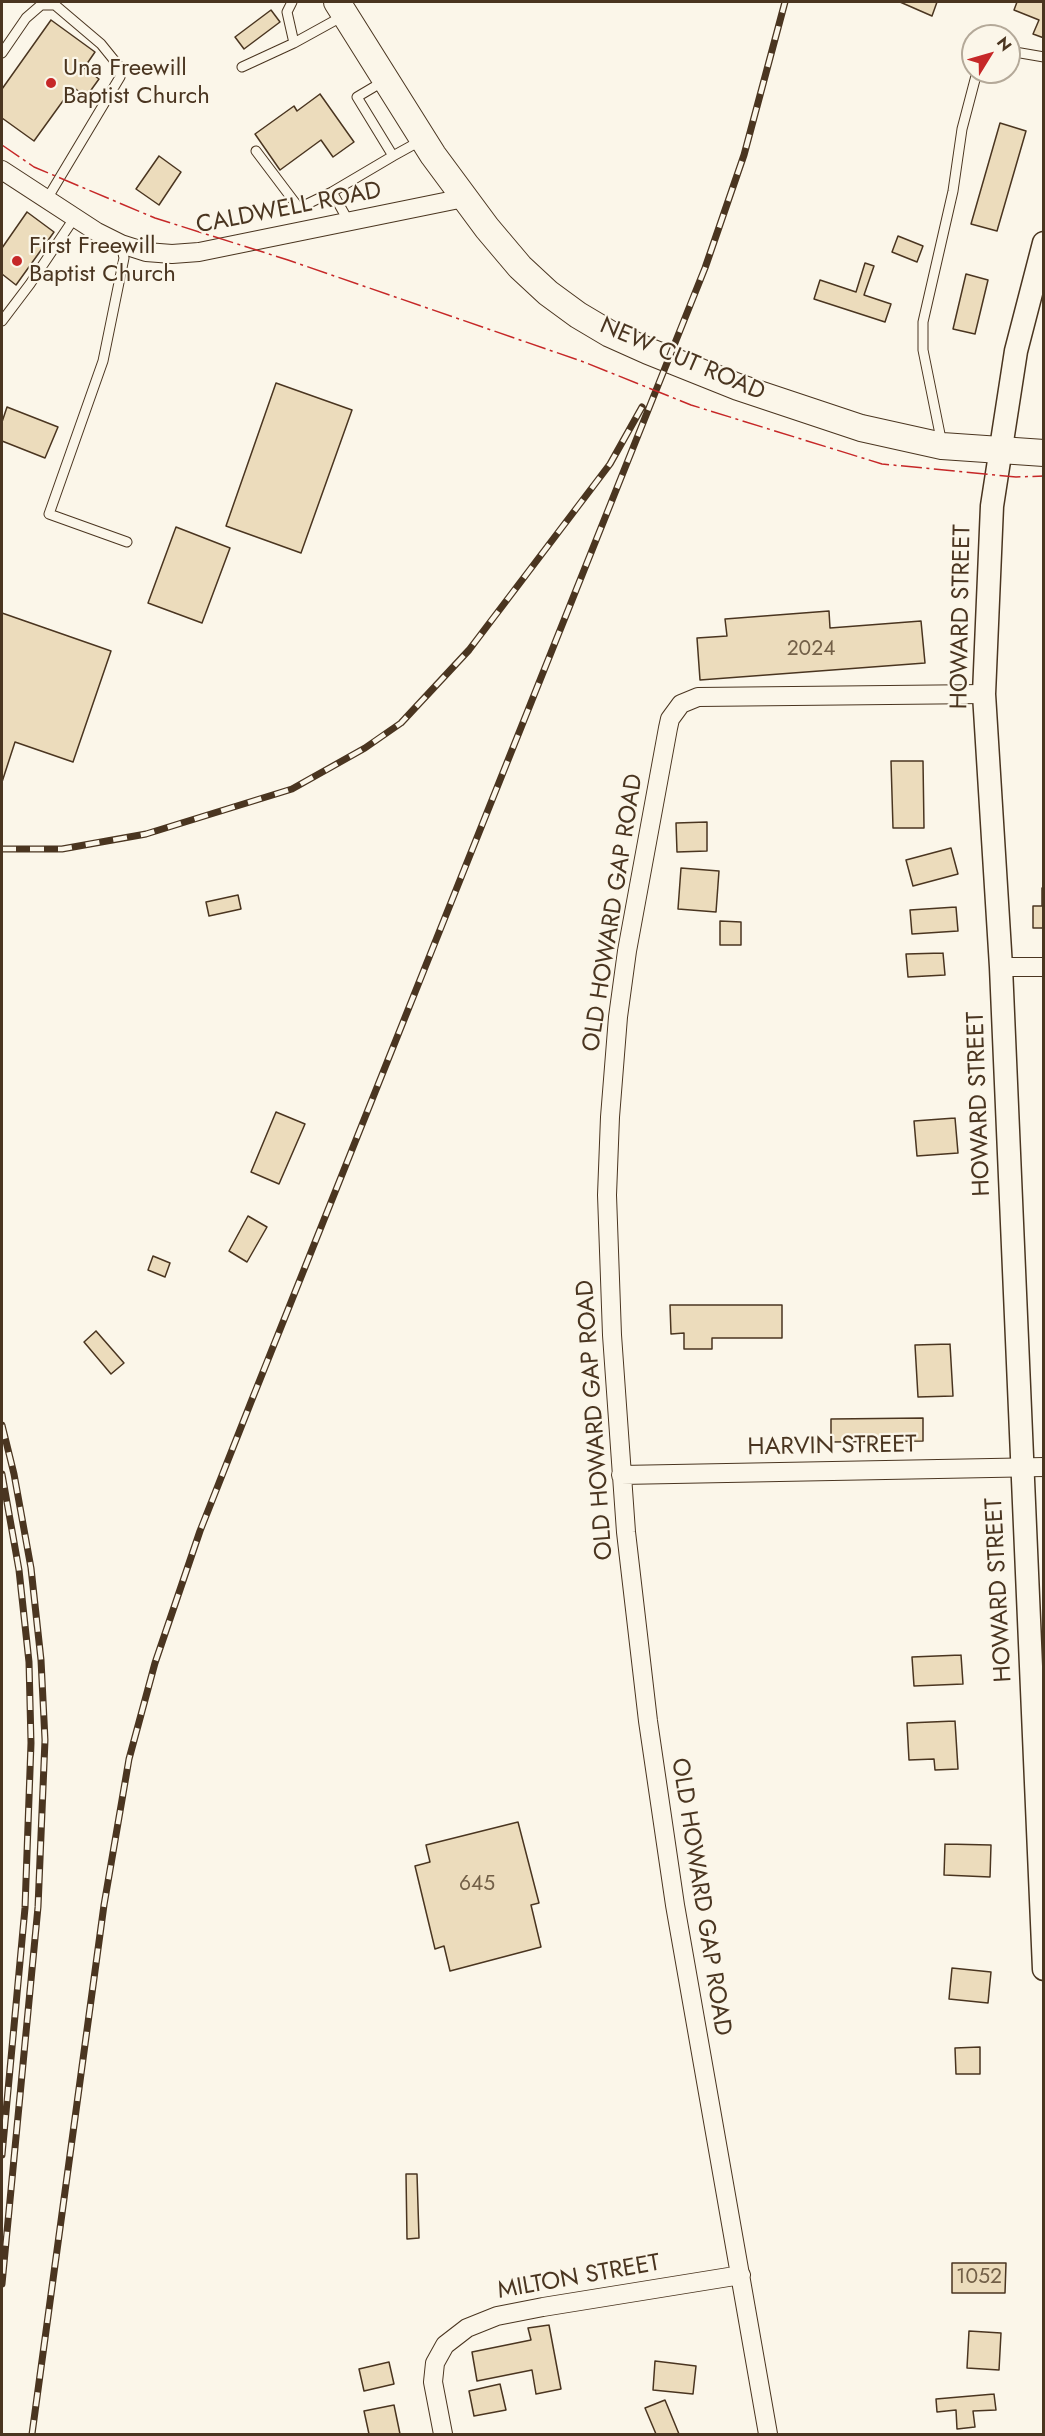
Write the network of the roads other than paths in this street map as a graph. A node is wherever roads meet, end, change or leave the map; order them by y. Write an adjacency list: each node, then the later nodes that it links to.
1 (292, 2): 3 (lane)
2 (341, 8): 3 (lane); 8 (main road, NEW CUT ROAD)
3 (294, 43): 7 (lane)
4 (2, 53): 16 (lane)
5 (1021, 53): 6 (lane)
6 (1044, 57)
7 (242, 67)
8 (386, 80): 10 (main road, NEW CUT ROAD); 12 (lane)
9 (975, 84): 23 (lane)
10 (424, 139): 12 (lane); 15 (main road, NEW CUT ROAD)
11 (256, 151): 14 (lane)
12 (393, 156): 14 (lane)
13 (2, 170): 16 (street, CALDWELL ROAD)
14 (332, 192): 18 (lane)
15 (464, 198): 18 (street, CALDWELL ROAD); 23 (main road, NEW CUT ROAD)
16 (47, 199): 17 (street, CALDWELL ROAD)
17 (75, 217): 20 (street, CALDWELL ROAD); 22 (lane)
18 (349, 222): 20 (street, CALDWELL ROAD)
19 (1044, 243): 21 (street, HOWARD STREET)
20 (121, 244): 26 (lane)
21 (1038, 294): 24 (street, HOWARD STREET)
22 (2, 321)
23 (942, 446): 24 (main road, NEW CUT ROAD)
24 (999, 452): 25 (main road, NEW CUT ROAD); 27 (street, HOWARD STREET)
25 (1044, 453)
26 (127, 542)
27 (984, 694): 28 (street, HOWARD STREET); 31 (street, OLD HOWARD GAP ROAD)
28 (1001, 967): 29 (street); 30 (street, HOWARD STREET)
29 (1044, 967)
30 (1033, 1467): 31 (street, HARVIN STREET); 32 (street, HOWARD STREET)
31 (621, 1475): 34 (street, OLD HOWARD GAP ROAD)
32 (1040, 1780): 33 (street, HOWARD STREET)
33 (1044, 1969)
34 (741, 2275): 35 (street, MILTON STREET); 36 (street, OLD HOWARD GAP ROAD)
35 (443, 2434)
36 (768, 2434)

